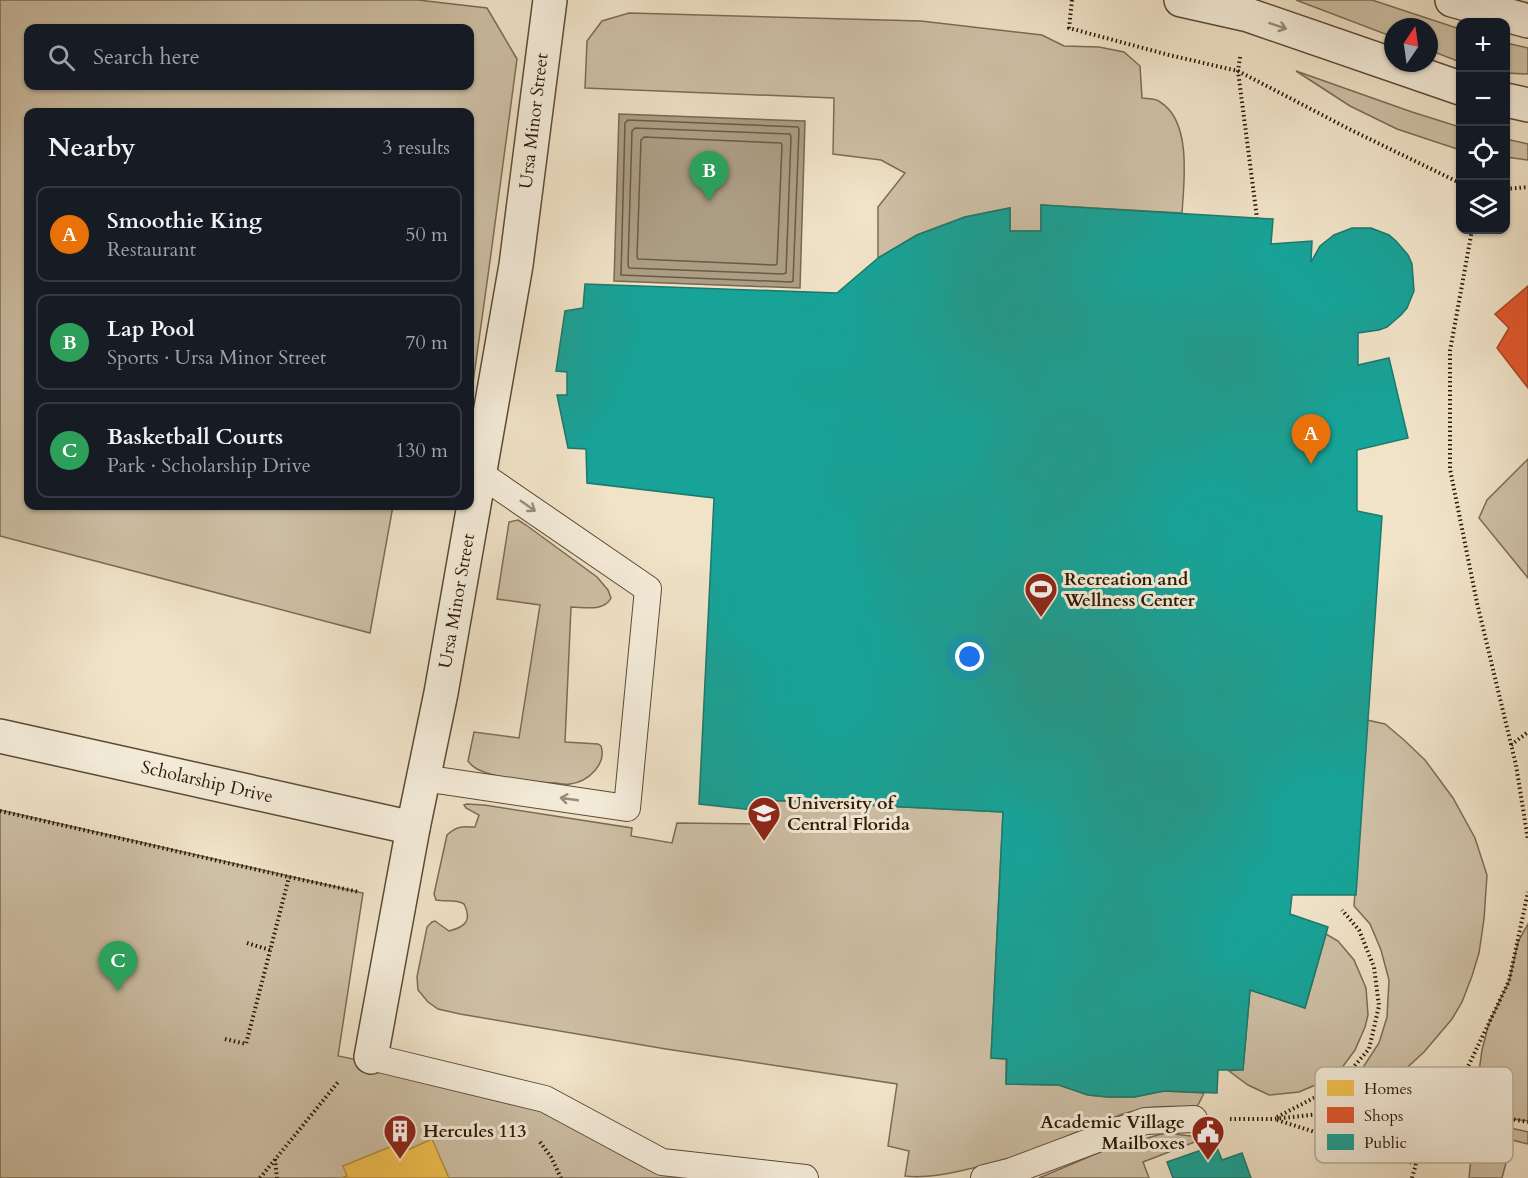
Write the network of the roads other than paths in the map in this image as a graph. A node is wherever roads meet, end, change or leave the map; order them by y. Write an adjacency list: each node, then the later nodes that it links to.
1 (550, 0): 8 (street, Ursa Minor Street)
2 (1185, 0): 5 (street, one-way to 5)
3 (1452, 0): 4 (street)
4 (1528, 21)
5 (1456, 86)
6 (1510, 101): 7 (street)
7 (1528, 105)
8 (479, 473): 9 (street, Ursa Minor Street); 12 (lane, one-way to 12)
9 (474, 502)
10 (473, 510): 12 (street, Ursa Minor Street)
11 (0, 736): 13 (street, Scholarship Drive)
12 (423, 778): 13 (street, Ursa Minor Street)
13 (413, 828): 14 (street, Ursa Minor Street)
14 (371, 1057): 16 (lane)
15 (1194, 1119): 17 (lane)
16 (805, 1178)
17 (984, 1178)

